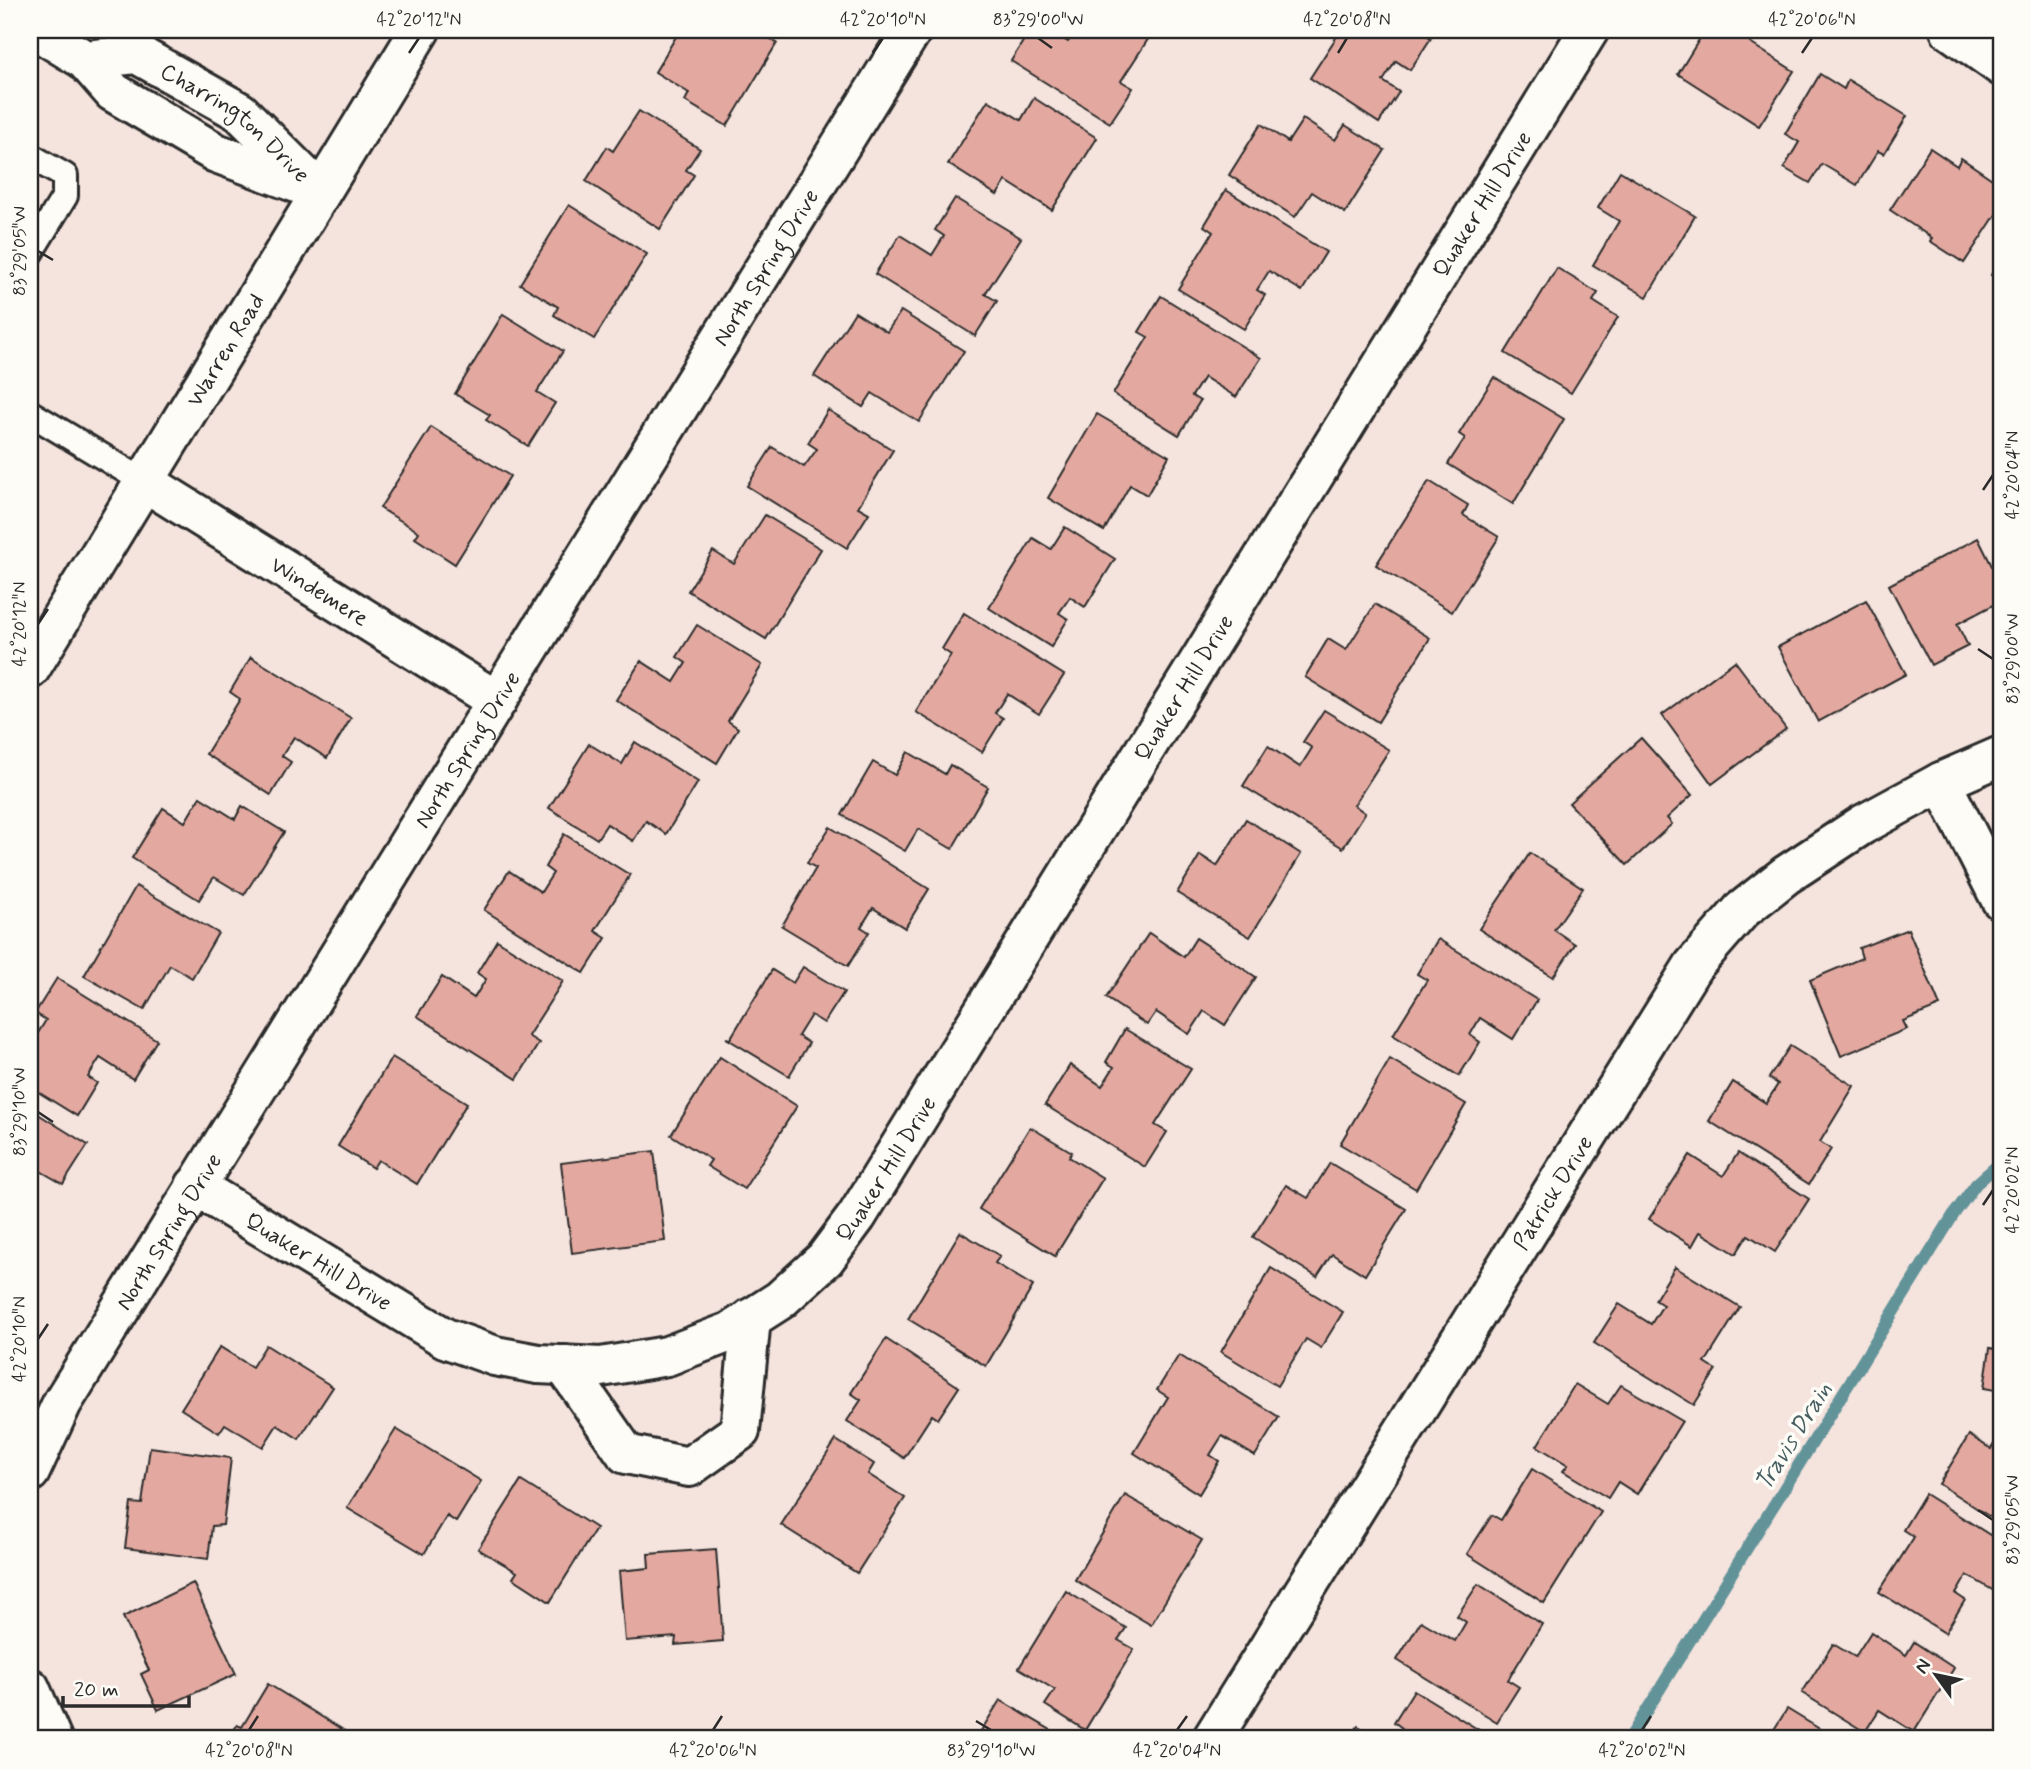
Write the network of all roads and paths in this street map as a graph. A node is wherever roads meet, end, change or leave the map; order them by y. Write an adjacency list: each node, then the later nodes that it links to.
1 (36, 30): 8 (street, Charrington Drive)
2 (421, 30): 8 (street, Warren Road)
3 (912, 30): 13 (street, North Spring Drive)
4 (1589, 30): 18 (street, Quaker Hill Drive)
5 (1950, 30): 6 (street)
6 (2001, 66)
7 (30, 156): 9 (lane)
8 (321, 192): 11 (street, Warren Road)
9 (30, 253)
10 (30, 413): 11 (lane)
11 (145, 482): 12 (street, Warren Road); 13 (street, Windemere)
12 (30, 669)
13 (497, 701): 17 (street, North Spring Drive)
14 (2001, 756): 15 (street, Patrick Drive)
15 (1941, 782): 16 (street); 23 (street, Patrick Drive)
16 (2001, 900)
17 (195, 1186): 19 (street, Quaker Hill Drive); 20 (street, North Spring Drive)
18 (751, 1318): 19 (street, Quaker Hill Drive); 19 (street)
19 (564, 1365)
20 (30, 1472)
21 (30, 1688): 22 (street)
22 (52, 1739)
23 (1212, 1739)

